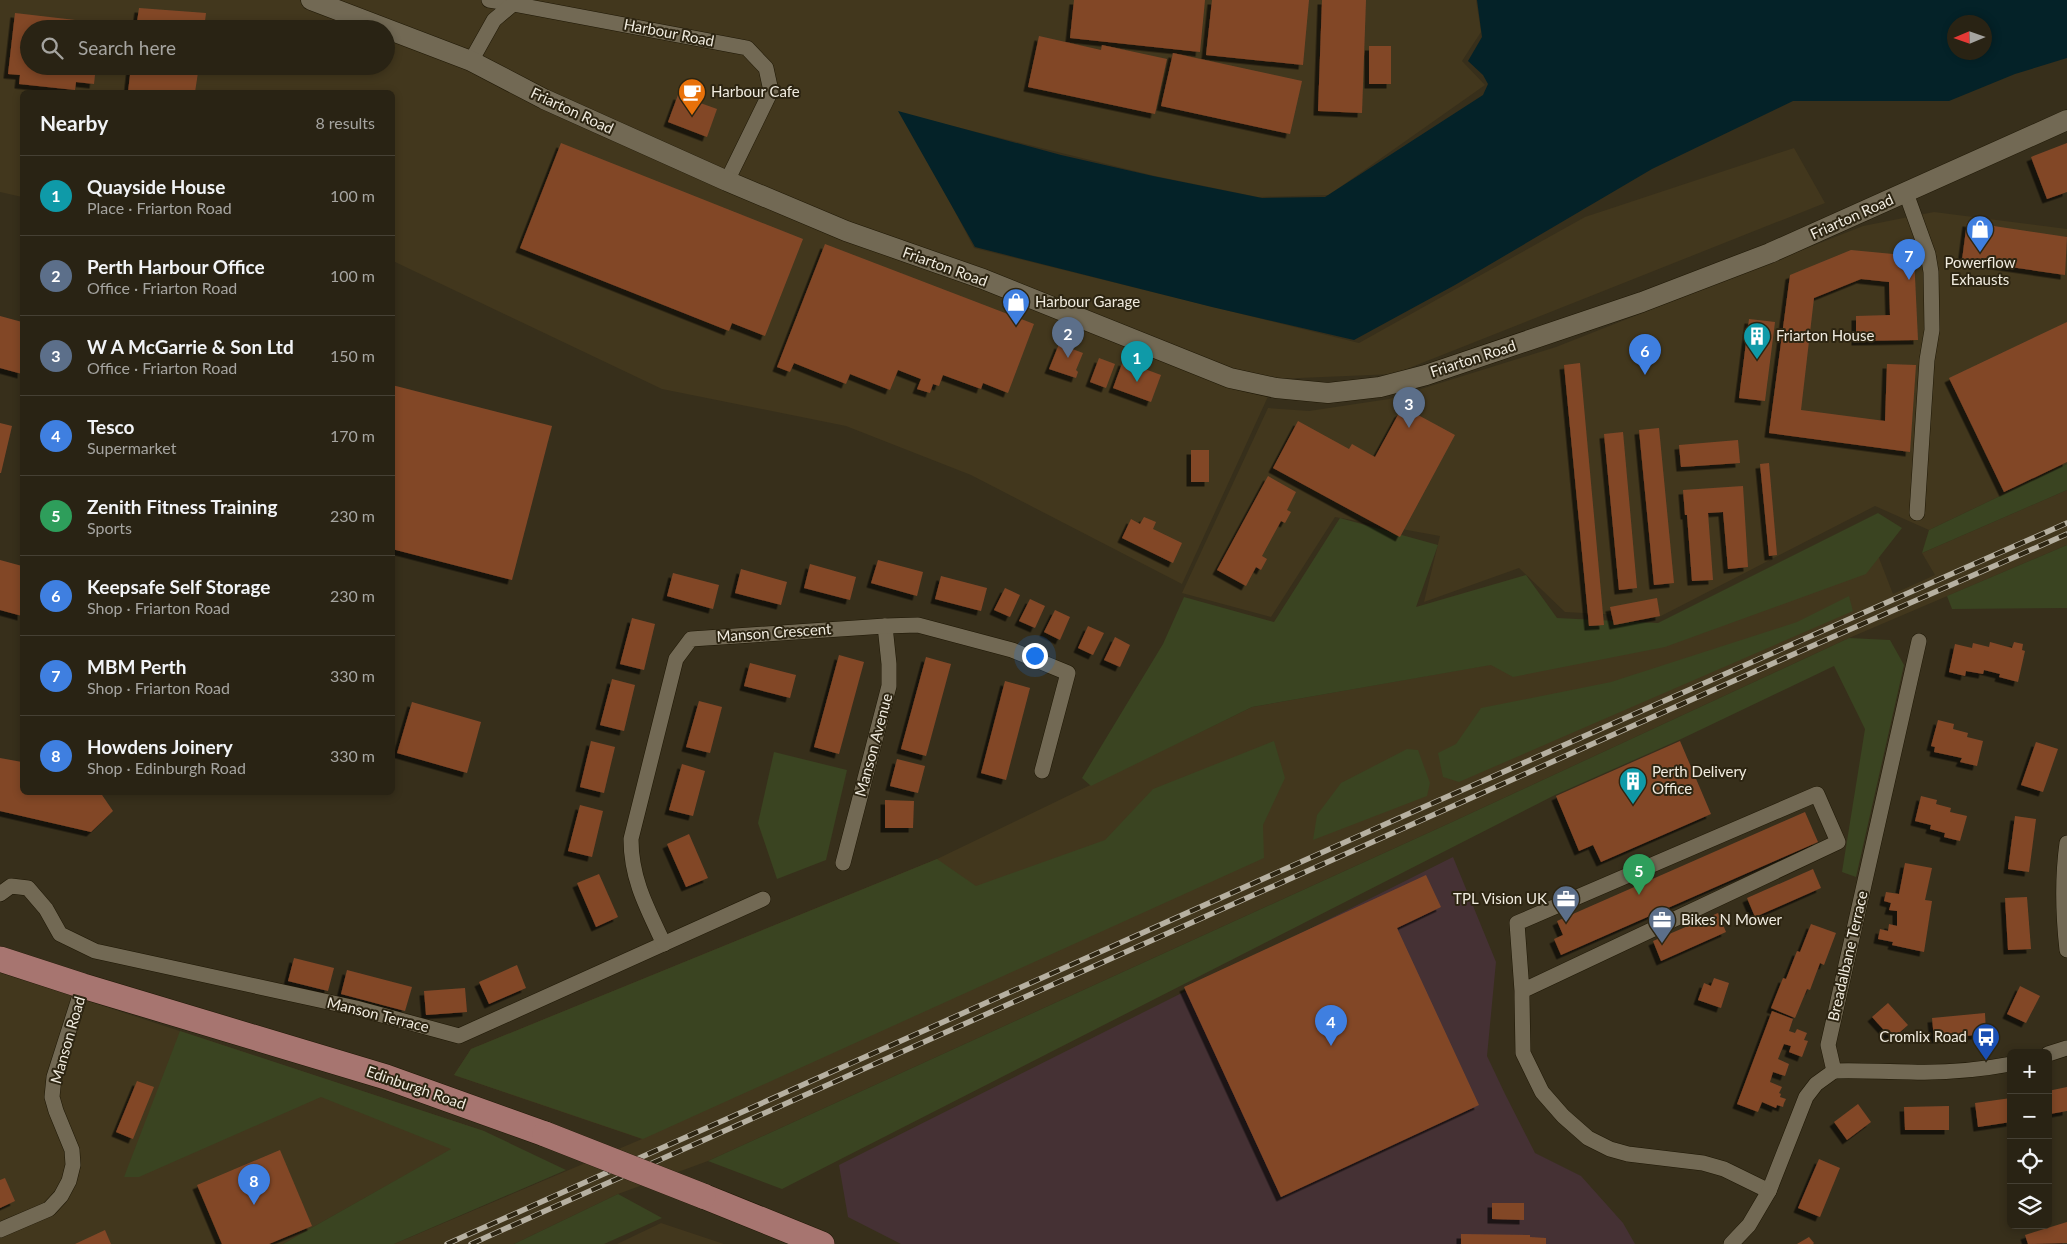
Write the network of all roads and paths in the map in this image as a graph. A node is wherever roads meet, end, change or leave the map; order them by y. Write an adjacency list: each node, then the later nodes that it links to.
1 (311, 0): 4 (street, Friarton Road)
2 (489, 0): 3 (street, Harbour Road)
3 (513, 4): 6 (street); 8 (street, Harbour Road)
4 (363, 20)
5 (395, 32): 6 (street, Friarton Road)
6 (470, 61): 8 (street, Friarton Road)
7 (2067, 120): 9 (street, Friarton Road)
8 (727, 181): 9 (street, Friarton Road)
9 (1906, 193): 10 (street, Friarton Road)
10 (1917, 513)
11 (885, 626): 13 (street, Manson Crescent); 15 (street, Manson Avenue); 18 (street, Manson Crescent)
12 (1919, 641): 26 (street, Breadalbane Terrace)
13 (1042, 771)
14 (2067, 843): 19 (street)
15 (843, 863)
16 (0, 894): 18 (street, Manson Terrace)
17 (763, 899): 18 (street, Manson Terrace)
18 (664, 944)
19 (2067, 950)
20 (0, 959): 21 (main road, Edinburgh Road)
21 (83, 986): 28 (street, Manson Road); 29 (main road, Edinburgh Road, bridge)
22 (1522, 991): 22 (street); 27 (street)
23 (2067, 1048): 24 (street)
24 (2052, 1053)
25 (2007, 1064): 26 (street)
26 (1834, 1071): 27 (street)
27 (1769, 1191): 30 (street)
28 (0, 1230)
29 (822, 1244)
30 (1731, 1244)

